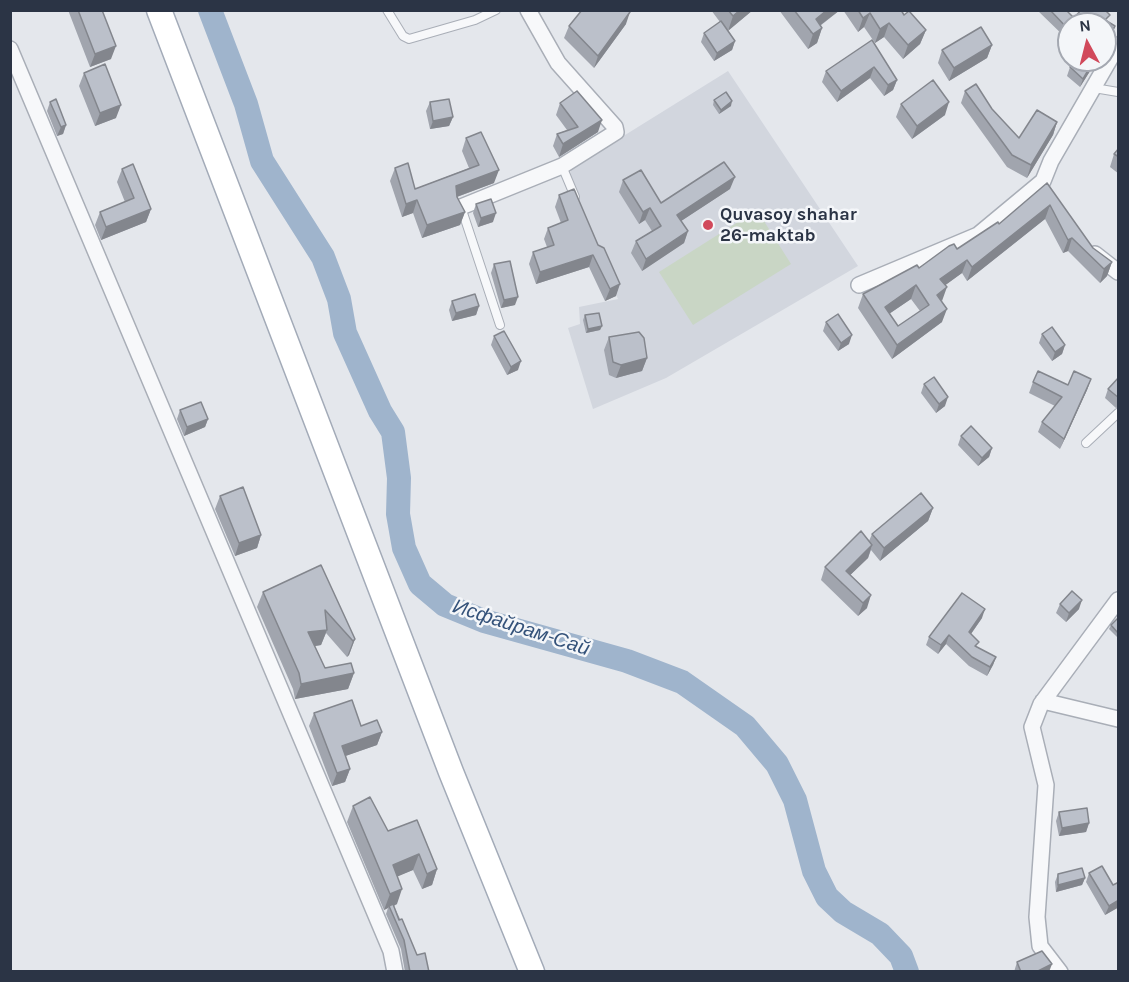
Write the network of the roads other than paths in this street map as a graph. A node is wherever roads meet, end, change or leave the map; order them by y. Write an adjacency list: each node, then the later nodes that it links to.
1 (159, 10): 24 (main road)
2 (387, 10): 3 (lane)
3 (496, 10)
4 (528, 10): 9 (street)
5 (1119, 45): 7 (street)
6 (10, 49): 23 (street)
7 (1094, 88): 8 (lane); 10 (street)
8 (1119, 92)
9 (561, 166): 12 (street); 13 (lane)
10 (1043, 181): 11 (street); 16 (street)
11 (1053, 196)
12 (461, 207): 17 (lane)
13 (580, 210)
14 (1083, 238): 15 (street)
15 (1119, 272)
16 (859, 285)
17 (500, 325)
18 (1119, 414): 19 (lane)
19 (1086, 443)
20 (1119, 600): 21 (street)
21 (1043, 701): 22 (street); 25 (street)
22 (1119, 719)
23 (395, 972)
24 (532, 972)
25 (1060, 972)

